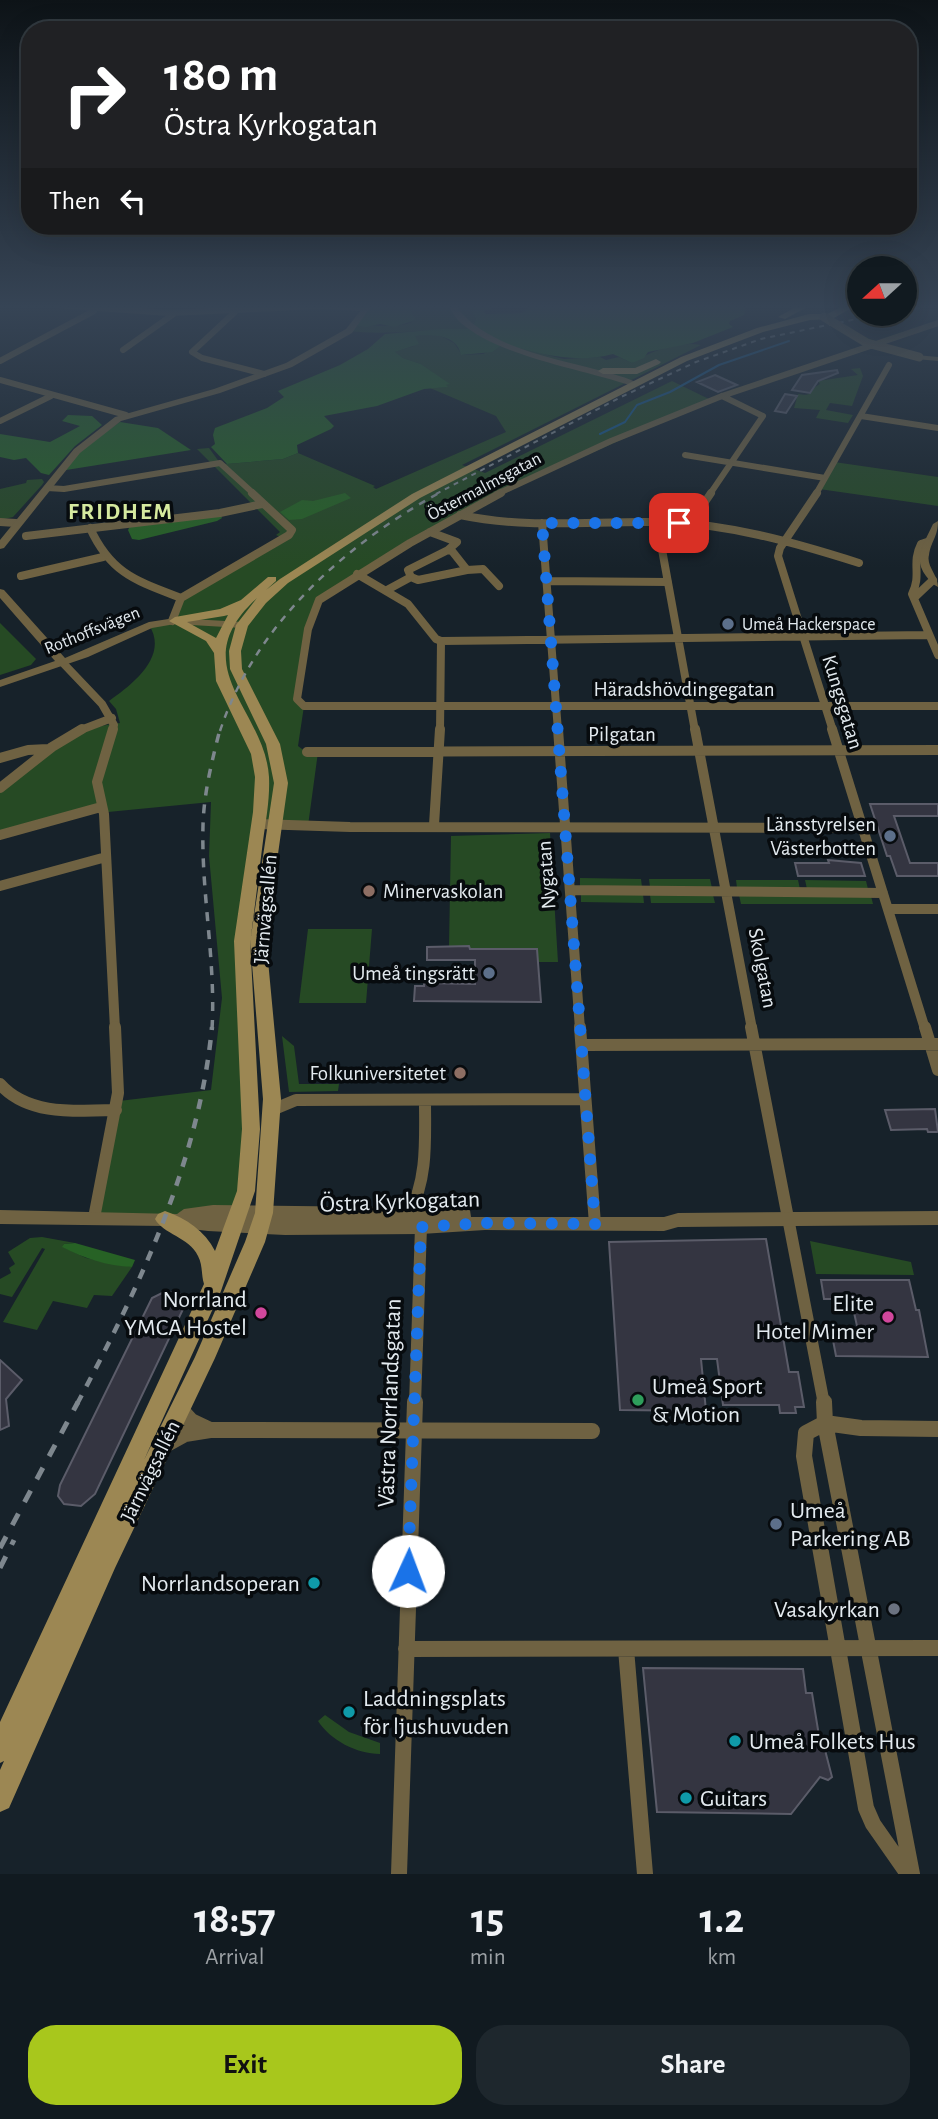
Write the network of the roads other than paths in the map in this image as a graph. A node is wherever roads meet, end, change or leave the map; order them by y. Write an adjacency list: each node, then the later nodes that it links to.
1 (40, 392): 7 (street)
2 (211, 392): 9 (street)
3 (603, 392): 44 (main road, Järnvägsallén)
4 (612, 392): 48 (main road, Järnvägsallén)
5 (732, 392): 8 (street, Östermalmsgatan)
6 (874, 392): 10 (street, Kungsgatan)
7 (51, 396): 9 (street); 11 (street)
8 (722, 396): 14 (street); 18 (street, Östermalmsgatan)
9 (126, 415): 16 (street)
10 (861, 416): 12 (street); 15 (street, Kungsgatan)
11 (0, 421)
12 (938, 428)
13 (685, 455): 14 (street)
14 (732, 463): 15 (street); 23 (street)
15 (825, 478): 28 (street, Kungsgatan)
16 (47, 488): 17 (street); 21 (street)
17 (262, 504): 25 (street); 45 (street)
18 (460, 515): 22 (street); 26 (street, Östermalmsgatan)
19 (0, 522): 21 (street)
20 (657, 522): 22 (street); 23 (street); 39 (street, Skolgatan)
21 (16, 523): 30 (street)
22 (542, 523): 38 (street, Nygatan)
23 (690, 524): 28 (street)
24 (938, 524): 29 (street)
25 (90, 528): 27 (street); 32 (street)
26 (430, 532): 31 (street); 35 (street, Östermalmsgatan)
27 (26, 536)
28 (786, 540): 33 (street); 50 (street, Kungsgatan)
29 (927, 542): 40 (street); 46 (street)
30 (0, 546)
31 (448, 550): 34 (street); 37 (street)
32 (103, 556): 36 (street); 45 (street)
33 (859, 563)
34 (467, 570): 37 (street); 41 (street)
35 (357, 574): 42 (street); 59 (street, Östermalmsgatan)
36 (21, 576)
37 (411, 578): 42 (street)
38 (546, 581): 39 (street); 52 (street, Nygatan)
39 (668, 582): 51 (street, Skolgatan)
40 (936, 582): 46 (street)
41 (499, 586)
42 (387, 590): 53 (street)
43 (0, 592): 56 (street)
44 (248, 597): 47 (main road); 48 (main road, Järnvägsallén)
45 (181, 598): 47 (street)
46 (913, 599): 49 (street)
47 (173, 621): 48 (street, Rothoffsvägen); 54 (main road); 56 (street, Rothoffsvägen)
48 (235, 624): 54 (main road, Järnvägsallén); 75 (main road, Järnvägsallén)
49 (929, 635): 50 (street); 55 (street)
50 (803, 636): 51 (street); 58 (street, Kungsgatan)
51 (676, 638): 52 (street); 63 (street, Skolgatan)
52 (551, 639): 53 (street); 62 (street, Nygatan)
53 (441, 641): 60 (street)
54 (219, 653): 75 (main road, Järnvägsallén)
55 (938, 655)
56 (63, 663): 57 (street, Rothoffsvägen); 64 (street)
57 (0, 684)
58 (824, 705): 61 (street, Häradshövdingegatan); 63 (street, Häradshövdingegatan); 70 (street, Kungsgatan)
59 (304, 706): 60 (street, Häradshövdingegatan)
60 (441, 706): 62 (street, Häradshövdingegatan); 67 (street)
61 (938, 706)
62 (556, 707): 63 (street, Häradshövdingegatan); 68 (street, Nygatan)
63 (689, 707): 69 (street, Skolgatan)
64 (112, 718): 65 (street); 74 (street)
65 (48, 749): 72 (street); 73 (street)
66 (938, 750): 70 (street, Pilgatan)
67 (437, 751): 68 (street, Pilgatan); 71 (street, Pilgatan); 76 (street)
68 (560, 751): 69 (street, Pilgatan); 77 (street, Nygatan)
69 (698, 751): 70 (street, Pilgatan); 78 (street, Skolgatan)
70 (837, 751): 79 (street, Kungsgatan)
71 (307, 752)
72 (0, 758)
73 (0, 788)
74 (101, 807): 80 (street); 81 (street)
75 (267, 824): 76 (street); 96 (main road, Järnvägsallén); 101 (main road, Järnvägsallén)
76 (434, 825): 77 (street)
77 (565, 825): 78 (street); 83 (street, Nygatan)
78 (714, 827): 79 (street); 84 (street, Skolgatan)
79 (862, 828): 85 (street, Kungsgatan)
80 (0, 835)
81 (106, 856): 82 (street); 95 (street)
82 (0, 886)
83 (570, 890): 84 (street); 89 (street, Nygatan)
84 (725, 891): 85 (street); 90 (street, Skolgatan)
85 (883, 893): 86 (street, Kungsgatan)
86 (888, 909): 87 (street); 88 (street, Kungsgatan)
87 (938, 909)
88 (934, 1044): 90 (street); 91 (street, Kungsgatan)
89 (582, 1045): 90 (street); 94 (street, Nygatan)
90 (755, 1045): 103 (street, Skolgatan)
91 (938, 1070)
92 (0, 1084): 95 (street)
93 (425, 1100): 94 (street); 96 (street); 105 (street, Västra Norrlandsgatan)
94 (584, 1100): 102 (street, Nygatan)
95 (116, 1110): 98 (street)
96 (272, 1110): 104 (main road, Järnvägsallén)
97 (0, 1217): 98 (street, Östra Kyrkogatan)
98 (94, 1218): 100 (street, Östra Kyrkogatan)
99 (938, 1218): 103 (street, Östra Kyrkogatan)
100 (165, 1219): 101 (street, Östra Kyrkogatan); 106 (main road)
101 (238, 1219): 104 (street, Östra Kyrkogatan); 106 (main road, Järnvägsallén)
102 (595, 1219): 103 (street, Östra Kyrkogatan); 105 (street, Östra Kyrkogatan)
103 (789, 1219): 108 (street, Skolgatan)
104 (262, 1220): 105 (street, Östra Kyrkogatan); 107 (main road, Järnvägsallén)
105 (415, 1221): 111 (street, Västra Norrlandsgatan)
106 (211, 1291): 119 (main road, Järnvägsallén)
107 (180, 1409): 110 (street); 113 (main road, Järnvägsallén)
108 (825, 1423): 109 (street); 115 (street, Skolgatan); 118 (street, Skolgatan)
109 (938, 1429)
110 (210, 1430): 111 (street); 113 (street)
111 (412, 1431): 112 (street); 116 (street, Västra Norrlandsgatan)
112 (592, 1431)
113 (163, 1446): 120 (main road, Järnvägsallén)
114 (938, 1647): 115 (street)
115 (870, 1648): 118 (street); 123 (street, Skolgatan)
116 (406, 1649): 117 (street); 121 (street, Västra Norrlandsgatan)
117 (626, 1649): 118 (street); 122 (street)
118 (838, 1649): 123 (street, Skolgatan)
119 (0, 1750)
120 (0, 1799)
121 (399, 1874)
122 (645, 1874)
123 (910, 1874)

